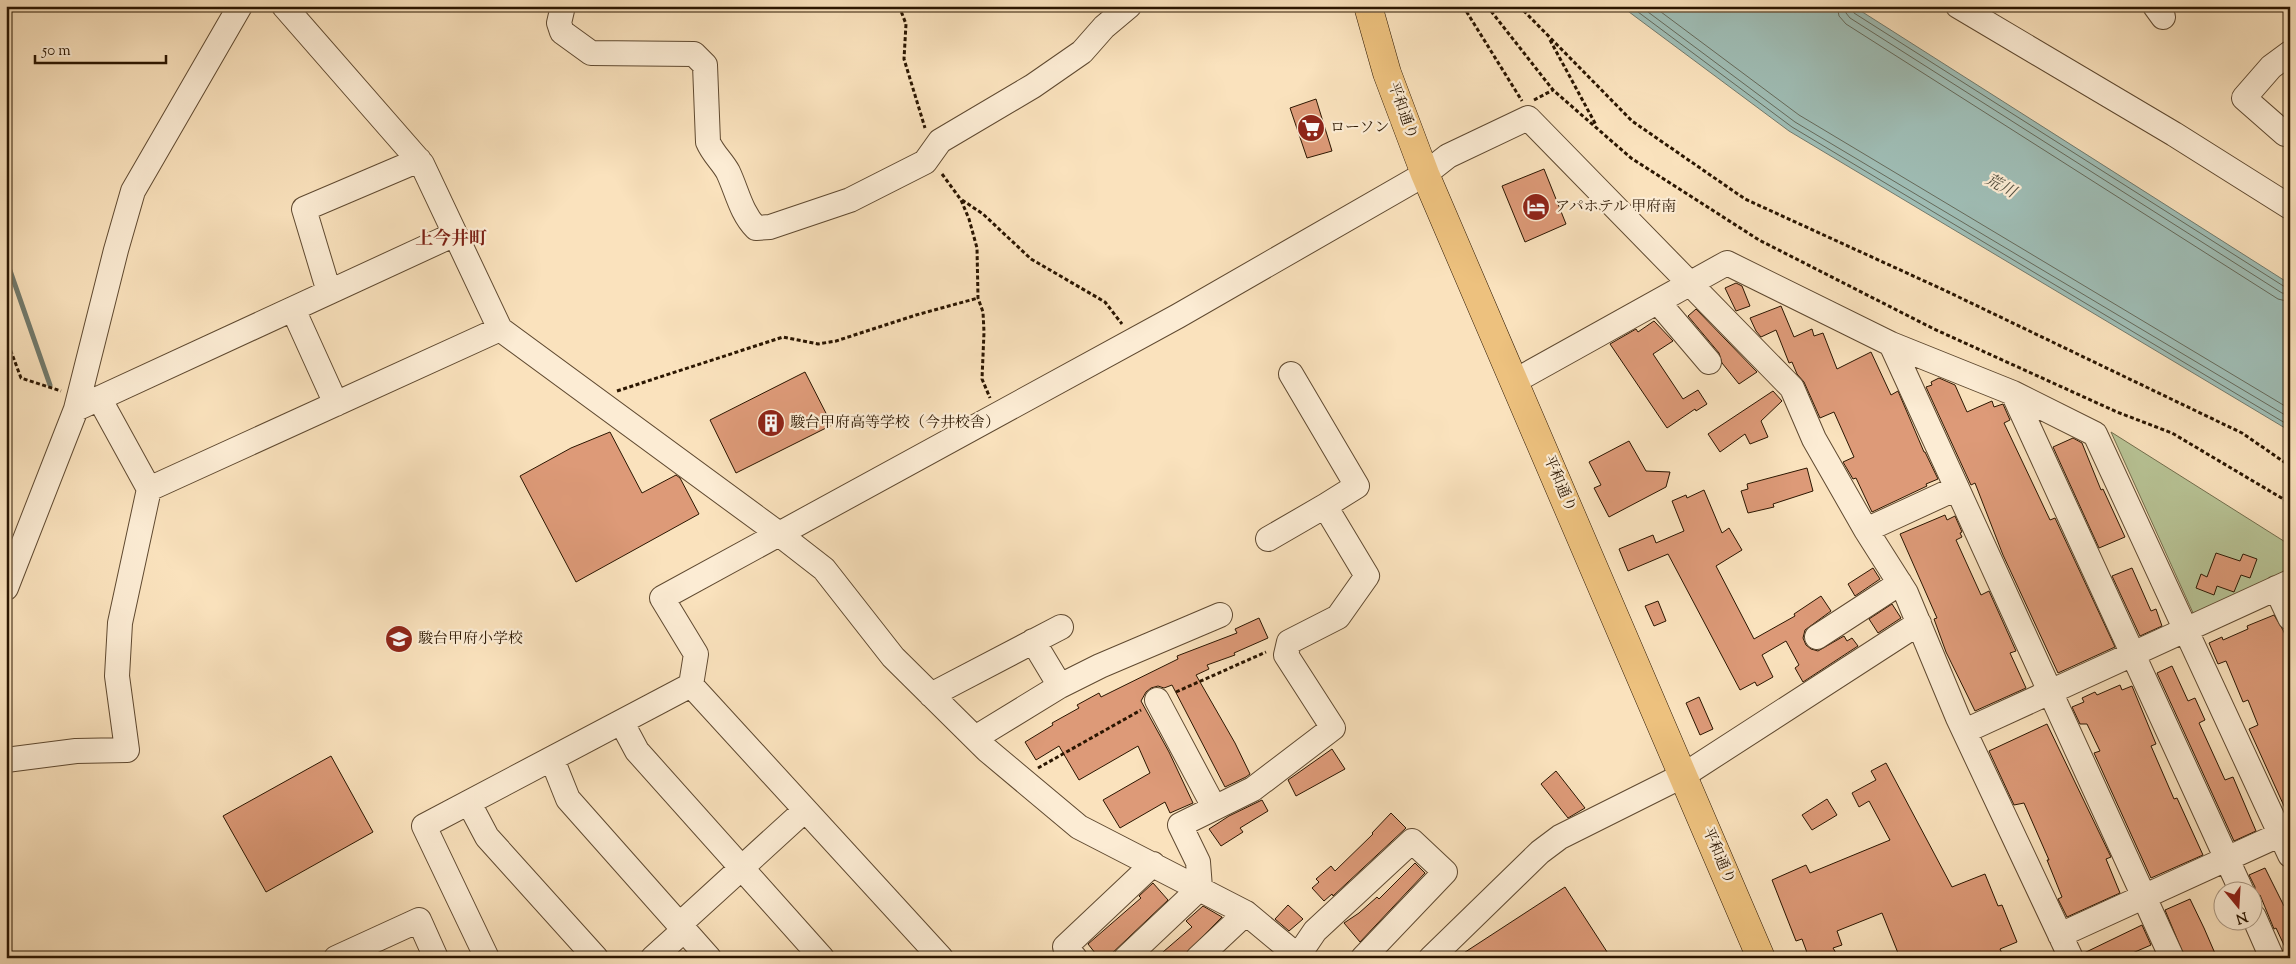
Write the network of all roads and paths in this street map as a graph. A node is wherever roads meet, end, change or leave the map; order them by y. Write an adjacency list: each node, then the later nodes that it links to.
1 (240, 6): 37 (street)
2 (284, 6): 18 (street)
3 (563, 6): 17 (street)
4 (899, 6): 17 (path)
5 (1130, 6): 17 (street)
6 (1368, 6): 19 (highway, 平和通り)
7 (1463, 6): 14 (path)
8 (1487, 6): 13 (path)
9 (1519, 6): 11 (path)
10 (1958, 6): 21 (street)
11 (1548, 36): 15 (path); 40 (path)
12 (2290, 53): 16 (street)
13 (1553, 90): 14 (path); 15 (path)
14 (1524, 113): 19 (street); 23 (street)
15 (1597, 128): 43 (path)
16 (2290, 130)
17 (933, 152): 20 (path)
18 (419, 160): 22 (street); 24 (street)
19 (1425, 174): 30 (street); 34 (highway, 平和通り)
20 (961, 200): 25 (path); 30 (path)
21 (2290, 207)
22 (455, 234): 24 (street); 28 (street)
23 (1691, 284): 26 (street); 31 (street); 45 (street)
24 (329, 292): 27 (street)
25 (978, 298): 36 (path); 39 (path)
26 (1658, 302): 32 (street); 34 (street)
27 (293, 308): 37 (street); 38 (street)
28 (500, 329): 36 (street); 38 (street)
29 (6, 338): 37 (path)
30 (1135, 340): 39 (street)
31 (1891, 344): 35 (street); 41 (street)
32 (1709, 362)
33 (1291, 374): 44 (street)
34 (1515, 381): 69 (highway, 平和通り)
35 (2013, 393): 55 (street); 58 (street)
36 (594, 398): 46 (street)
37 (85, 401): 42 (street); 50 (street)
38 (336, 404): 42 (street)
39 (996, 415): 46 (street)
40 (2290, 466)
41 (1957, 488): 45 (street); 61 (street)
42 (149, 489): 68 (street)
43 (2290, 503)
44 (1325, 506): 47 (street); 71 (street)
45 (1866, 530): 48 (street)
46 (779, 534): 59 (street); 62 (street)
47 (1268, 539)
48 (1900, 583): 53 (street); 56 (street)
49 (2283, 585): 52 (street); 55 (street)
50 (6, 588)
51 (1220, 615): 60 (street)
52 (2290, 618)
53 (1919, 622): 65 (street); 69 (street)
54 (1061, 626): 57 (street)
55 (2186, 630): 58 (street); 73 (street)
56 (1817, 637)
57 (1033, 641): 60 (street); 62 (street)
58 (2133, 654): 61 (street); 74 (street)
59 (691, 685): 64 (street); 72 (street)
60 (1060, 686): 66 (street)
61 (2050, 692): 65 (street); 79 (street)
62 (931, 695): 66 (street)
63 (1157, 700): 71 (street)
64 (622, 723): 67 (street); 76 (street)
65 (1965, 731): 83 (street)
66 (975, 738): 75 (street)
67 (552, 759): 70 (street); 81 (street)
68 (6, 760)
69 (1684, 775): 97 (street); 98 (highway, 平和通り)
70 (469, 803): 87 (street); 88 (street)
71 (1214, 807): 78 (street)
72 (805, 810): 76 (street); 92 (street)
73 (2287, 840): 74 (street)
74 (2226, 859): 77 (street); 79 (street)
75 (1153, 864): 78 (street); 93 (street)
76 (742, 868): 81 (street); 91 (street)
77 (2237, 882)
78 (1200, 888): 80 (street); 94 (street)
79 (2144, 897): 83 (street); 100 (street)
80 (1246, 913): 84 (street); 95 (street)
81 (682, 928): 89 (street); 90 (street)
82 (2261, 932): 101 (street)
83 (2060, 935): 99 (street)
84 (1299, 957): 96 (street)
85 (336, 958): 86 (street)
86 (436, 958)
87 (487, 958)
88 (596, 958)
89 (653, 958)
90 (709, 958)
91 (822, 958)
92 (941, 958)
93 (1075, 958)
94 (1126, 958)
95 (1198, 958)
96 (1363, 958)
97 (1431, 958)
98 (1761, 958)
99 (2071, 958)
100 (2172, 958)
101 (2272, 958)

